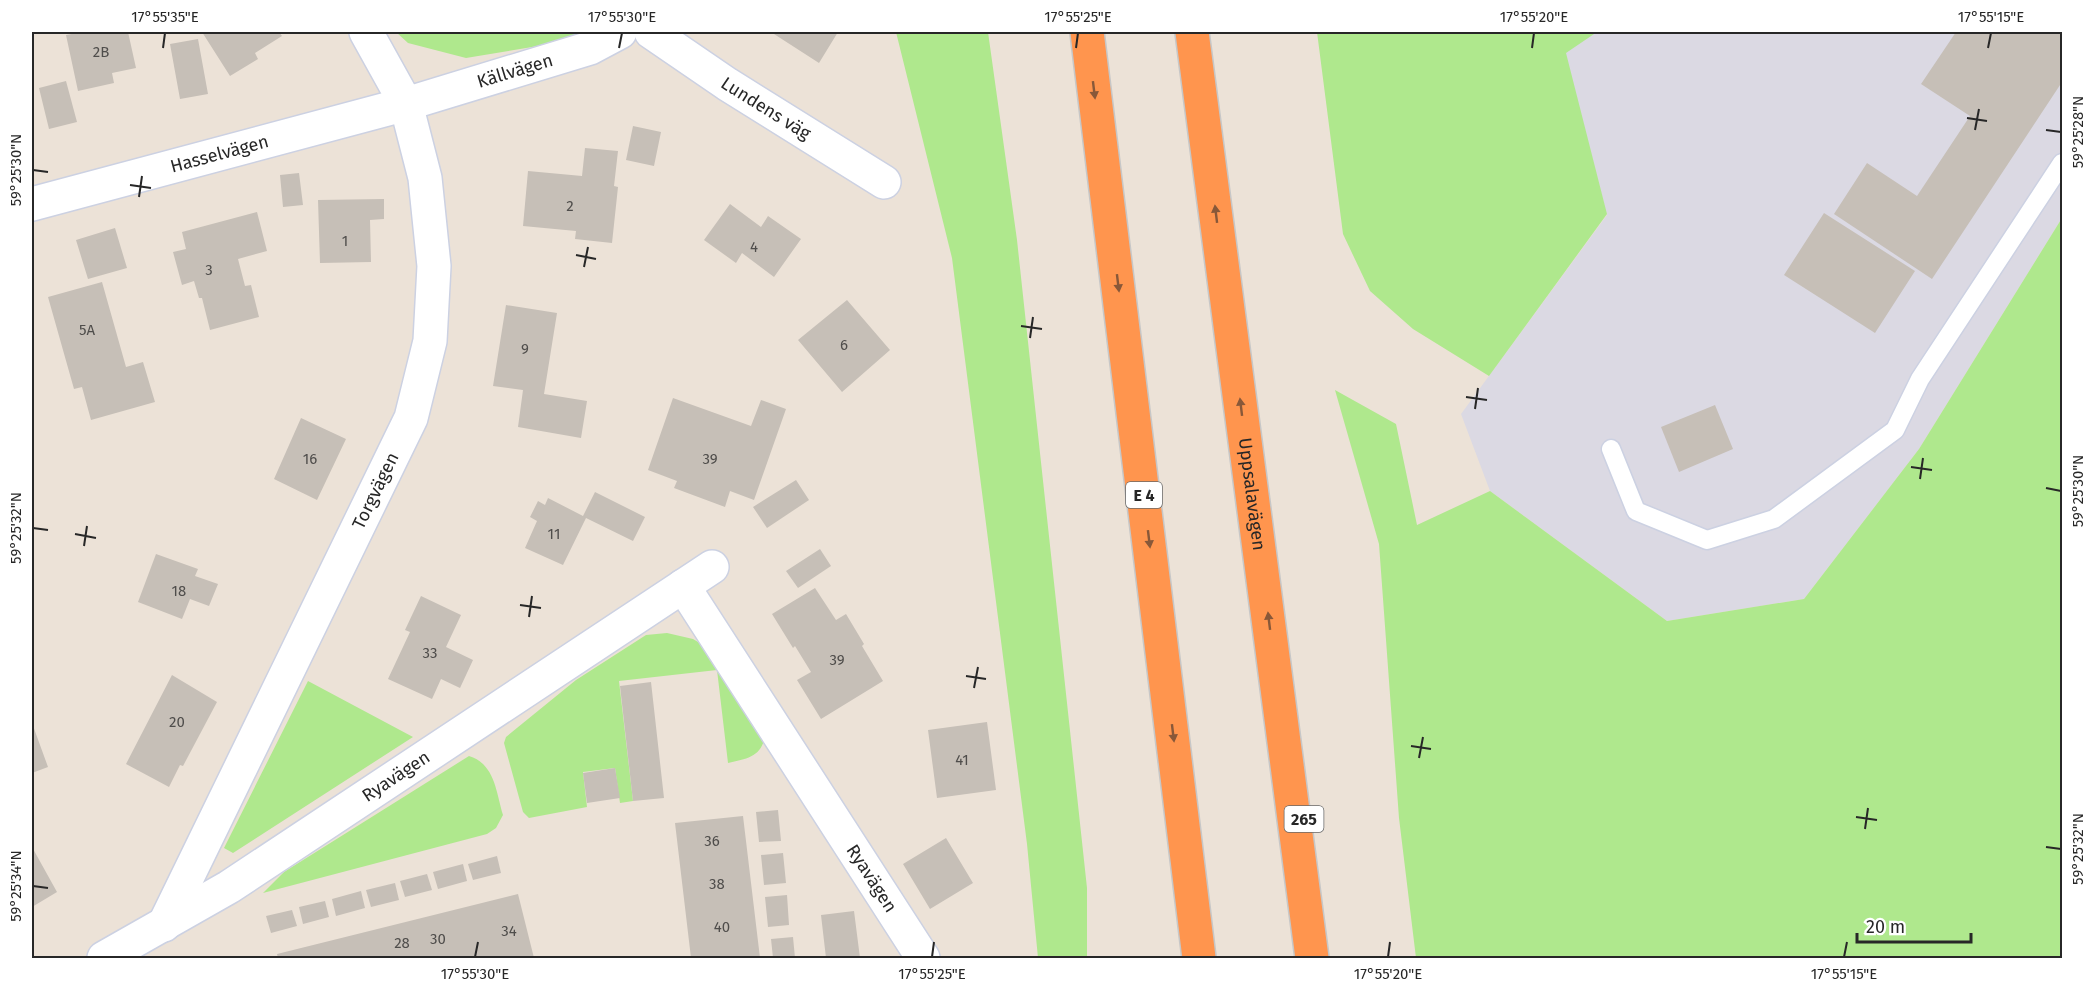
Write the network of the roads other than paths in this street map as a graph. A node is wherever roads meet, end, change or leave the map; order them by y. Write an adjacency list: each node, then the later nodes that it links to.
1 (366, 32): 6 (street, Torgvägen)
2 (620, 32): 6 (street, Källvägen)
3 (651, 32): 8 (street, Lundens väg)
4 (1087, 32): 17 (highway, E 4, one-way to 17)
5 (1192, 32): 13 (highway, Uppsalavägen, one-way to 5)
6 (406, 104): 9 (street, Hasselvägen); 14 (street, Torgvägen)
7 (2062, 163): 10 (lane)
8 (884, 182)
9 (32, 204)
10 (1611, 449)
11 (712, 567): 12 (street, Ryavägen)
12 (683, 586): 14 (street, Ryavägen); 16 (street, Ryavägen)
13 (1277, 679): 18 (highway, Uppsalavägen); 19 (highway, 265)
14 (164, 925): 15 (street, Ryavägen)
15 (104, 958)
16 (923, 958)
17 (1199, 958)
18 (1312, 958)
19 (1331, 958)

